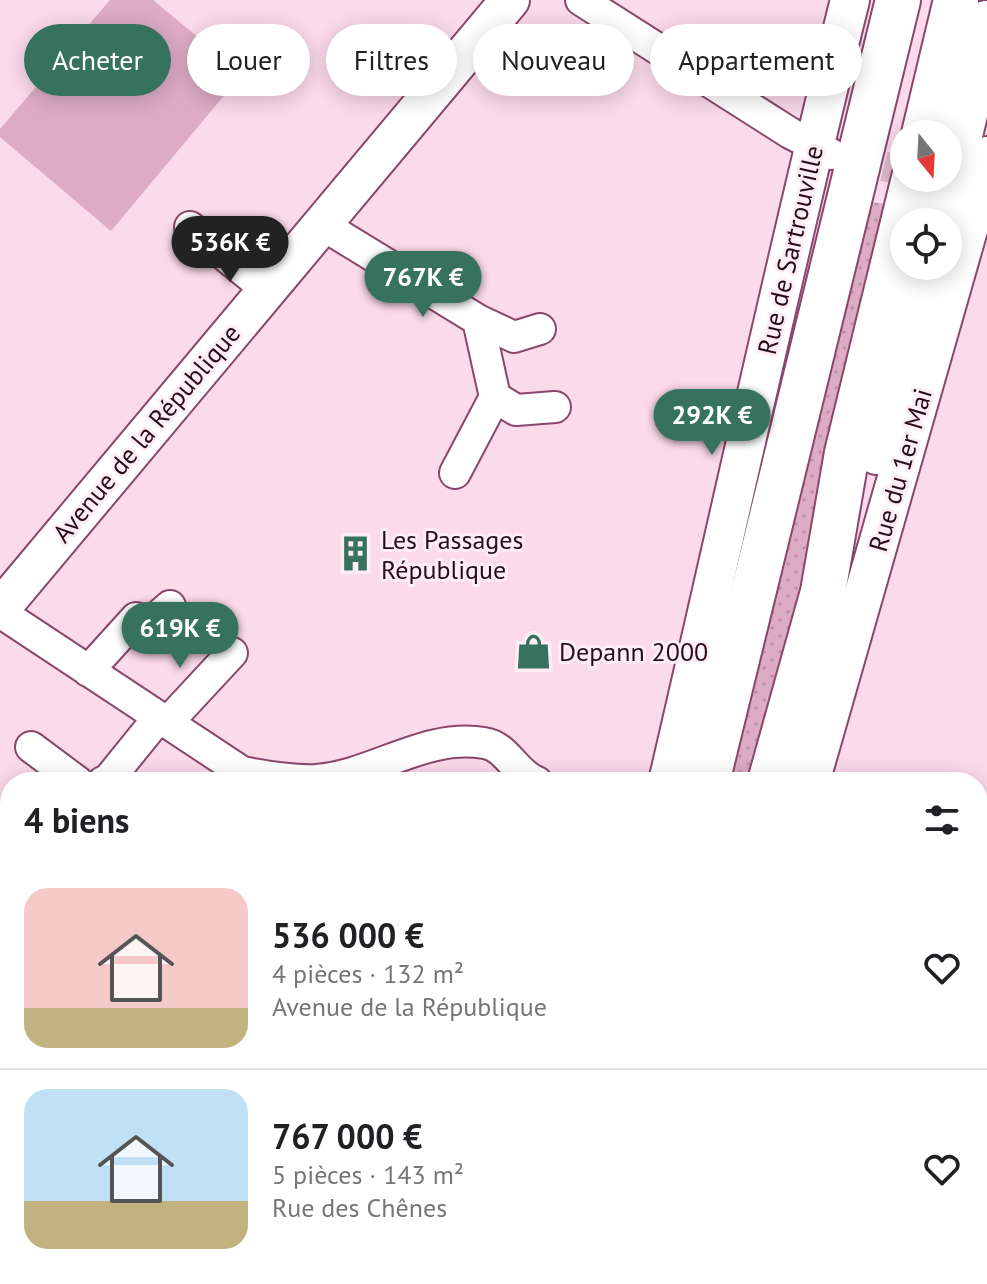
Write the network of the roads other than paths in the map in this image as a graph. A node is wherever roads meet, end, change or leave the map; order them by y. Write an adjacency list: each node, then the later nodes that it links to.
1 (510, 0): 12 (main road, Avenue de la République)
2 (581, 0): 8 (street)
3 (850, 0): 8 (main road, Rue de Sartrouville)
4 (898, 0): 36 (highway)
5 (956, 0): 7 (highway)
6 (987, 23): 11 (highway)
7 (927, 120)
8 (822, 150): 35 (main road, Rue de Sartrouville)
9 (979, 182): 38 (main road, Rue du 1er Mai)
10 (911, 192): 21 (highway)
11 (942, 208)
12 (321, 224): 15 (main road, Avenue de la République); 16 (street)
13 (190, 227): 15 (street)
14 (923, 280): 21 (highway)
15 (266, 289): 22 (main road, Avenue de la République)
16 (478, 320): 17 (street); 18 (street)
17 (540, 329)
18 (495, 397): 19 (street); 20 (street)
19 (555, 407)
20 (455, 473)
21 (823, 592): 37 (highway)
22 (4, 595): 25 (street)
23 (170, 606): 25 (street)
24 (232, 653): 26 (street)
25 (88, 671): 26 (street)
26 (163, 720): 30 (street); 31 (street)
27 (31, 747): 29 (street)
28 (417, 749): 32 (street); 33 (street); 34 (street)
29 (65, 772)
30 (115, 772)
31 (242, 772)
32 (347, 772)
33 (404, 772)
34 (521, 772)
35 (670, 772)
36 (709, 772)
37 (773, 772)
38 (813, 772)

